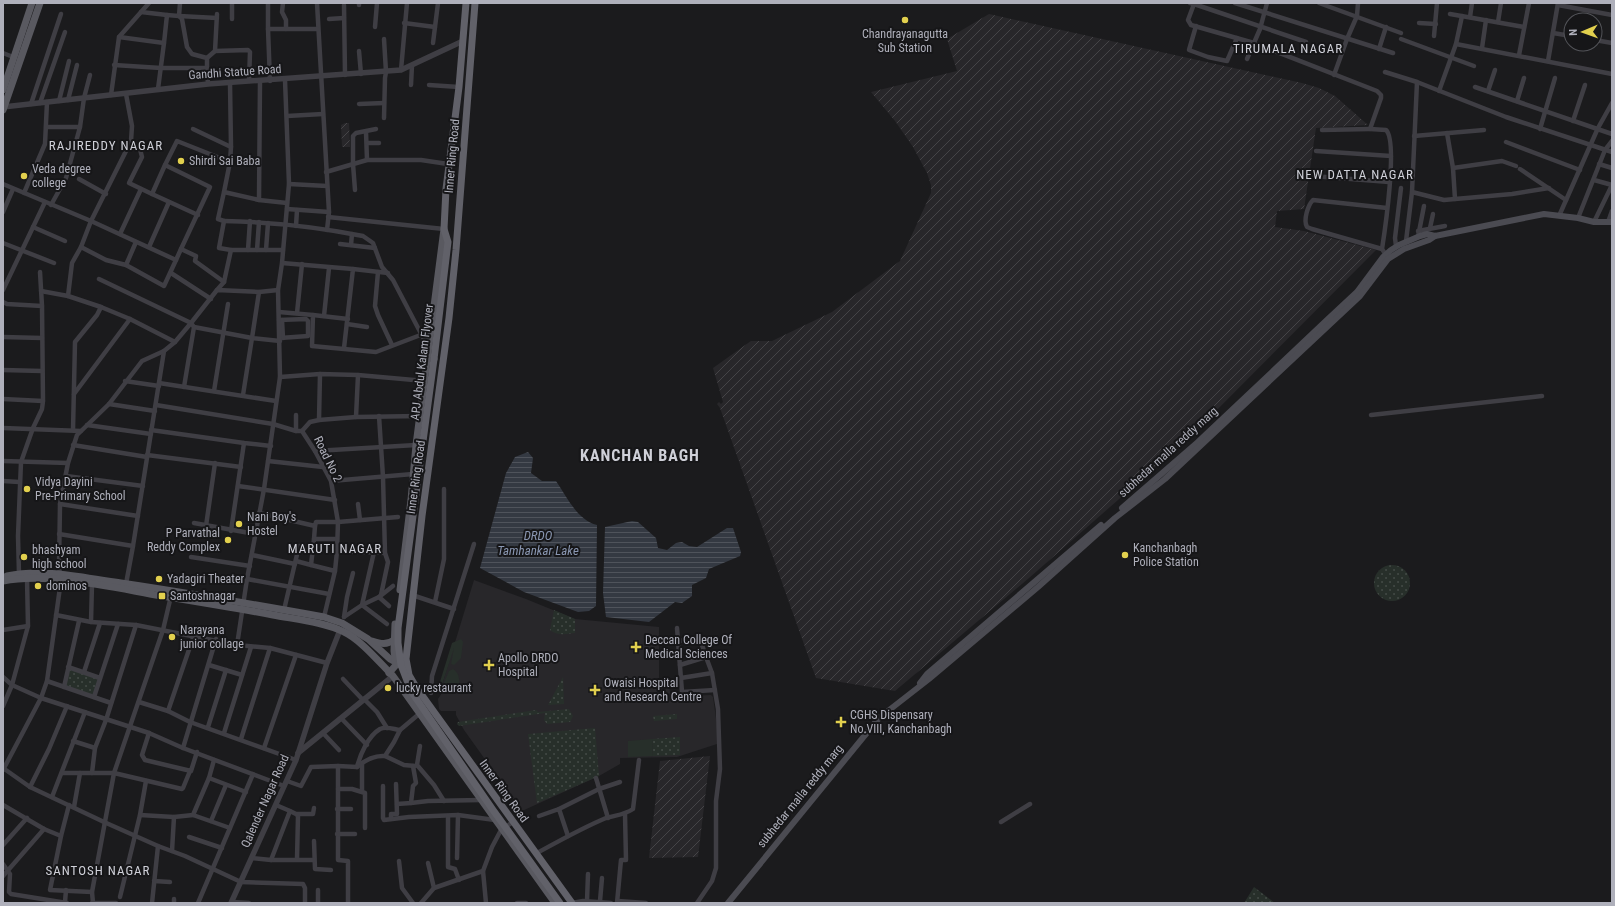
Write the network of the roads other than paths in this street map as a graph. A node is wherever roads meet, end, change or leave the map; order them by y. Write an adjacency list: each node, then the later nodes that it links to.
1 (32, 3): 75 (main road)
2 (40, 3): 126 (main road)
3 (150, 3): 25 (street)
4 (180, 3): 31 (street)
5 (232, 3): 36 (street)
6 (268, 3): 49 (street)
7 (283, 3): 50 (street)
8 (316, 3): 51 (street)
9 (377, 3): 45 (street)
10 (407, 3): 40 (street)
11 (438, 3): 46 (street)
12 (466, 3): 62 (highway, Inner Ring Road)
13 (475, 3): 344 (highway, Inner Ring Road)
14 (1192, 3): 43 (street); 44 (street)
15 (1235, 3): 26 (street)
16 (1267, 3): 26 (street)
17 (1319, 3): 32 (street)
18 (1358, 3): 32 (street)
19 (1437, 3): 42 (street)
20 (1472, 3): 34 (street)
21 (1501, 3): 39 (street)
22 (1529, 3): 48 (street)
23 (1558, 4): 30 (street); 54 (street)
24 (344, 5): 35 (street)
25 (141, 12): 29 (street); 57 (street)
26 (1264, 12): 44 (street); 60 (street)
27 (61, 14): 124 (street)
28 (1450, 14): 33 (street)
29 (167, 15): 31 (street); 64 (street)
30 (1612, 15)
31 (179, 16): 70 (street); 77 (street)
32 (1357, 16): 47 (street); 60 (street)
33 (1462, 16): 34 (street); 67 (street)
34 (1470, 17): 38 (street)
35 (344, 18): 37 (street); 94 (street)
36 (232, 19)
37 (329, 19)
38 (1486, 20): 39 (street); 68 (street)
39 (1498, 22): 48 (street)
40 (404, 23): 46 (street); 87 (street)
41 (1419, 23): 42 (street)
42 (1436, 24): 56 (street)
43 (1196, 26): 58 (street); 58 (street)
44 (1261, 26): 63 (street); 66 (street)
45 (375, 27)
46 (435, 27): 65 (street)
47 (1386, 27): 53 (street); 69 (street)
48 (1524, 27): 74 (street)
49 (268, 29): 50 (street); 102 (street)
50 (286, 29): 51 (street)
51 (317, 29): 96 (street)
52 (65, 32): 121 (street)
53 (1401, 33)
54 (1553, 33): 55 (street); 80 (street)
55 (1563, 35)
56 (1434, 36)
57 (119, 37): 64 (street); 82 (street)
58 (1237, 38): 66 (street)
59 (384, 39): 89 (street)
60 (1347, 39): 69 (street); 95 (street)
61 (1401, 39): 76 (street)
62 (463, 41): 83 (street, Gandhi Statue Road); 109 (highway, Inner Ring Road)
63 (1306, 42)
64 (164, 43): 85 (street)
65 (433, 43)
66 (1254, 43): 78 (street); 95 (street)
67 (1456, 44): 68 (street); 76 (street)
68 (1482, 48): 74 (street)
69 (1379, 49): 73 (street)
70 (215, 51): 77 (street); 101 (street)
71 (359, 51): 92 (street)
72 (3, 53): 75 (street)
73 (1393, 53)
74 (1519, 55): 80 (street)
75 (13, 57): 112 (main road)
76 (1451, 57): 84 (street); 113 (street)
77 (207, 58): 86 (street)
78 (1247, 59)
79 (69, 61): 118 (street)
80 (1548, 61): 93 (street)
81 (77, 65): 119 (street)
82 (114, 65): 85 (street); 116 (street)
83 (412, 66): 87 (street, Gandhi Statue Road); 106 (street)
84 (1474, 66)
85 (161, 68): 86 (street); 111 (street)
86 (207, 68): 105 (street)
87 (401, 70): 89 (street, Gandhi Statue Road)
88 (1495, 70): 114 (street)
89 (386, 72): 92 (street, Gandhi Statue Road); 122 (street)
90 (1384, 72): 103 (street)
91 (90, 74): 117 (street)
92 (360, 74): 94 (street, Gandhi Statue Road)
93 (1612, 74)
94 (345, 75): 96 (street, Gandhi Statue Road)
95 (1334, 75): 137 (street)
96 (321, 77): 100 (street, Gandhi Statue Road); 128 (street)
97 (1524, 78): 120 (street)
98 (1555, 78): 127 (street)
99 (260, 80): 101 (street, Gandhi Statue Road); 102 (street, Gandhi Statue Road); 185 (street)
100 (285, 80): 102 (street, Gandhi Statue Road); 129 (street)
101 (249, 81): 104 (street, Gandhi Statue Road)
102 (270, 81)
103 (1417, 82): 113 (street); 144 (street)
104 (230, 83): 105 (street, Gandhi Statue Road); 151 (street)
105 (208, 84): 111 (street, Gandhi Statue Road)
106 (411, 85)
107 (429, 85): 109 (street)
108 (1585, 85): 131 (street)
109 (458, 87): 159 (highway, Inner Ring Road)
110 (1475, 87): 114 (street)
111 (158, 89): 115 (street, Gandhi Statue Road)
112 (3, 90)
113 (1439, 91): 138 (street)
114 (1488, 91): 120 (street)
115 (126, 94): 116 (street, Gandhi Statue Road); 145 (street)
116 (111, 95): 117 (street, Gandhi Statue Road)
117 (84, 98): 119 (street, Gandhi Statue Road); 132 (street)
118 (58, 100): 119 (street, Gandhi Statue Road); 121 (street, Gandhi Statue Road)
119 (68, 100)
120 (1517, 101): 127 (street)
121 (43, 103): 124 (street, Gandhi Statue Road); 133 (street)
122 (384, 103): 125 (street); 130 (street)
123 (1612, 103): 134 (street)
124 (31, 104): 126 (street, Gandhi Statue Road)
125 (359, 104)
126 (3, 108)
127 (1546, 111): 131 (street); 138 (street)
128 (323, 114): 129 (street); 165 (street)
129 (287, 116): 171 (street)
130 (384, 118)
131 (1573, 121): 134 (street)
132 (80, 127): 133 (street); 190 (street)
133 (46, 128): 181 (street)
134 (1598, 128): 143 (street); 150 (street)
135 (193, 129): 151 (street)
136 (376, 129): 141 (street)
137 (1370, 129): 139 (street); 155 (street)
138 (1540, 129): 150 (street)
139 (1322, 130)
140 (1484, 130): 142 (street)
141 (366, 132): 148 (street); 158 (street)
142 (1448, 133): 144 (street); 162 (street)
143 (1612, 134)
144 (1414, 136): 180 (street)
145 (130, 141): 177 (street); 182 (street)
146 (1612, 141): 152 (street)
147 (1506, 142): 164 (street)
148 (367, 143): 149 (street); 156 (street)
149 (379, 143)
150 (1590, 145): 152 (street); 164 (street)
151 (231, 147): 157 (street)
152 (1605, 150): 154 (street); 160 (street)
153 (1316, 151): 155 (street)
154 (1612, 152)
155 (1392, 156): 169 (street)
156 (367, 160): 158 (street); 159 (street)
157 (230, 162): 161 (street); 179 (street)
158 (353, 164): 165 (street); 178 (street)
159 (448, 164): 214 (highway, Inner Ring Road)
160 (1599, 164): 163 (street); 168 (street)
161 (165, 166): 183 (street); 198 (street)
162 (1453, 168): 175 (street); 184 (street)
163 (1612, 168)
164 (1580, 170): 186 (street)
165 (326, 172): 173 (street)
166 (1313, 176): 169 (street)
167 (79, 179): 182 (street)
168 (1594, 180): 172 (street); 201 (street)
169 (1389, 182): 192 (street)
170 (3, 184): 176 (street)
171 (289, 184): 173 (street); 189 (street)
172 (1612, 185): 206 (street)
173 (327, 186): 199 (street)
174 (1401, 188): 226 (street)
175 (1549, 188): 184 (street); 186 (street)
176 (13, 189): 181 (street); 196 (street)
177 (141, 189): 183 (street); 216 (street)
178 (355, 190)
179 (224, 192): 185 (street); 203 (street)
180 (1412, 192): 184 (street); 222 (street)
181 (24, 193): 187 (street)
182 (106, 194): 202 (street)
183 (152, 194): 188 (street)
184 (1455, 199)
185 (260, 200): 189 (street)
186 (1566, 200): 200 (street)
187 (45, 202): 190 (street); 212 (street)
188 (169, 202): 198 (street); 228 (street)
189 (287, 203): 193 (street)
190 (52, 205): 202 (street)
191 (1424, 206): 218 (street)
192 (1387, 208): 231 (street); 231 (street)
193 (287, 210): 194 (street); 209 (street)
194 (297, 210): 199 (street); 210 (street)
195 (1612, 211): 207 (street)
196 (3, 212)
197 (1433, 214): 213 (street)
198 (198, 215): 230 (street)
199 (329, 215): 214 (street); 215 (street)
200 (1558, 216): 201 (main road, subhedar malla reddy marg); 219 (main road, subhedar malla reddy marg)
201 (1578, 218): 206 (main road, subhedar malla reddy marg)
202 (91, 221): 216 (street); 227 (street)
203 (224, 221): 204 (street); 232 (street)
204 (250, 221): 205 (street); 233 (street)
205 (259, 222): 208 (street); 234 (street)
206 (1594, 222): 207 (main road, subhedar malla reddy marg)
207 (1610, 222)
208 (268, 223): 209 (street); 235 (street)
209 (286, 225): 210 (street); 236 (street)
210 (296, 226): 215 (street)
211 (1445, 226): 213 (street)
212 (33, 227): 220 (street); 237 (street)
213 (1430, 228): 218 (street)
214 (444, 229): 272 (main road, Inner Ring Road); 586 (highway, APJ Abdul Kalam Flyover, bridge)
215 (327, 230): 217 (street)
216 (120, 234): 221 (street)
217 (352, 234): 225 (street); 229 (street)
218 (1418, 234): 219 (main road, subhedar malla reddy marg); 222 (main road, subhedar malla reddy marg)
219 (1436, 236): 437 (main road, subhedar malla reddy marg)
220 (65, 241)
221 (136, 242): 228 (street); 243 (street)
222 (1406, 242): 226 (main road, subhedar malla reddy marg)
223 (3, 243): 237 (street)
224 (340, 244): 225 (street)
225 (351, 245): 229 (street)
226 (1396, 246): 238 (main road, subhedar malla reddy marg)
227 (81, 247): 243 (street); 257 (street)
228 (149, 248): 239 (street)
229 (375, 248): 249 (street)
230 (181, 249): 239 (street); 251 (street)
231 (1382, 249): 238 (street)
232 (231, 250): 233 (street); 251 (street)
233 (248, 250): 234 (street)
234 (256, 250): 235 (street)
235 (266, 250): 236 (street)
236 (283, 250): 241 (street)
237 (22, 251): 240 (street); 252 (street)
238 (1386, 255): 437 (main road, subhedar malla reddy marg)
239 (176, 260): 248 (street)
240 (54, 263)
241 (282, 263): 242 (street); 254 (street)
242 (302, 264): 244 (street); 264 (street)
243 (126, 265): 248 (street)
244 (329, 268): 245 (street); 266 (street)
245 (353, 269): 247 (street); 269 (street)
246 (40, 272): 255 (street)
247 (378, 272): 249 (street); 280 (street)
248 (171, 273): 258 (street)
249 (388, 273): 274 (street)
250 (99, 279): 270 (street)
251 (224, 282): 253 (street)
252 (3, 290)
253 (217, 290): 256 (street); 258 (street)
254 (278, 290): 256 (street); 263 (street)
255 (41, 291): 257 (street); 261 (street)
256 (259, 292): 277 (street)
257 (68, 296): 262 (street)
258 (211, 299): 270 (street)
259 (3, 302): 261 (street)
260 (228, 304): 273 (street)
261 (42, 306): 276 (street)
262 (100, 307): 267 (street); 294 (street)
263 (279, 312): 264 (street); 268 (street)
264 (297, 313): 265 (street)
265 (313, 315): 266 (street); 281 (street)
266 (324, 316): 269 (street)
267 (130, 320): 279 (street); 294 (street)
268 (281, 320): 278 (street); 278 (street)
269 (347, 322): 271 (street); 281 (street)
270 (193, 325): 273 (street); 279 (street); 292 (street)
271 (368, 327)
272 (431, 331): 274 (street); 282 (main road, Inner Ring Road)
273 (224, 332): 277 (street); 293 (street)
274 (420, 334): 280 (street); 282 (street)
275 (3, 337): 276 (street)
276 (42, 338): 285 (street)
277 (252, 338): 278 (street); 295 (street)
278 (281, 339): 288 (street)
279 (175, 342): 283 (street)
280 (392, 345): 281 (street)
281 (344, 348)
282 (429, 348): 289 (main road, Inner Ring Road)
283 (164, 351): 290 (street); 291 (street)
284 (3, 370): 285 (street)
285 (42, 371): 298 (street)
286 (320, 374): 287 (street); 288 (street); 308 (street)
287 (358, 375): 289 (street); 307 (street)
288 (280, 377): 299 (street)
289 (425, 380): 306 (main road, Inner Ring Road)
290 (125, 381): 291 (street); 300 (street)
291 (159, 385): 292 (street); 301 (street)
292 (184, 387): 293 (street)
293 (214, 390): 295 (street)
294 (74, 394): 313 (street)
295 (243, 395): 299 (street)
296 (1542, 396): 304 (street)
297 (3, 399): 298 (street)
298 (43, 401): 312 (street)
299 (276, 401): 309 (street)
300 (109, 404): 302 (street); 310 (street)
301 (156, 405): 302 (street); 309 (street)
302 (155, 410): 317 (street)
303 (296, 414): 315 (street)
304 (1371, 415)
305 (379, 416): 306 (street, Road No 2); 307 (street, Road No 2); 322 (street)
306 (420, 416): 319 (main road, Inner Ring Road)
307 (356, 417): 308 (street, Road No 2)
308 (319, 420): 316 (street, Road No 2)
309 (273, 424): 315 (street); 321 (street)
310 (87, 425): 314 (street); 317 (street)
311 (3, 428): 312 (street)
312 (33, 428): 313 (street); 327 (street)
313 (73, 430): 314 (street)
314 (81, 431): 320 (street)
315 (296, 431): 316 (street)
316 (302, 431): 323 (street, Road No 2)
317 (151, 432): 318 (street); 324 (street)
318 (244, 443): 321 (street); 330 (street)
319 (416, 445): 322 (street); 332 (main road, Inner Ring Road)
320 (73, 446): 324 (street); 328 (street)
321 (271, 446): 326 (street)
322 (381, 446): 323 (street); 334 (street)
323 (315, 451): 331 (street, Road No 2)
324 (147, 456): 329 (street); 338 (street)
325 (3, 461): 327 (street)
326 (268, 461): 331 (street); 340 (street)
327 (21, 462): 328 (street); 337 (street)
328 (68, 463): 333 (street)
329 (215, 463): 330 (street); 356 (street)
330 (241, 467): 339 (street)
331 (323, 467): 335 (street, Road No 2)
332 (413, 474): 334 (street); 343 (main road, Inner Ring Road)
333 (66, 476): 338 (street); 345 (street)
334 (383, 477): 335 (street); 352 (street)
335 (330, 480): 342 (street, Road No 2)
336 (3, 481): 337 (street)
337 (19, 482): 376 (street)
338 (143, 486): 350 (street)
339 (238, 486): 340 (street); 358 (street)
340 (264, 489): 342 (street); 349 (street)
341 (444, 489): 389 (street)
342 (335, 500): 354 (street, Road No 2)
343 (411, 500): 344 (highway); 347 (main road, Inner Ring Road)
344 (424, 501): 348 (highway, Inner Ring Road)
345 (60, 504): 350 (street); 359 (street)
346 (358, 504): 353 (street)
347 (410, 510): 348 (highway); 411 (main road, Inner Ring Road)
348 (422, 511): 387 (highway, Inner Ring Road)
349 (259, 513): 357 (street); 360 (street)
350 (138, 516): 364 (street)
351 (398, 517): 352 (street)
352 (384, 518): 353 (street); 368 (street)
353 (360, 520): 354 (street)
354 (338, 522): 357 (street); 362 (street, Road No 2)
355 (194, 523): 356 (street)
356 (206, 526): 358 (street)
357 (315, 526): 361 (street)
358 (231, 531): 360 (street)
359 (59, 534): 364 (street); 378 (street)
360 (255, 534): 369 (street)
361 (314, 539): 362 (street); 372 (street)
362 (337, 539): 366 (street, Road No 2)
363 (474, 544): 393 (street)
364 (132, 546): 382 (street)
365 (299, 546): 371 (street)
366 (337, 551): 367 (street); 374 (street, Road No 2)
367 (374, 552): 368 (street); 390 (street)
368 (385, 553): 388 (street)
369 (252, 555): 371 (street); 373 (street)
370 (191, 557): 373 (street)
371 (295, 563): 372 (street); 383 (street)
372 (311, 565): 374 (street)
373 (250, 566): 379 (street)
374 (335, 571): 386 (street, Road No 2)
375 (353, 573): 400 (street)
376 (24, 575): 377 (main road); 378 (main road); 380 (main road); 404 (street)
377 (3, 577)
378 (60, 577): 381 (main road); 382 (main road); 395 (street)
379 (247, 579): 383 (street); 391 (street)
380 (3, 582)
381 (92, 584): 385 (main road); 398 (street)
382 (126, 584): 385 (main road)
383 (289, 586): 386 (street); 394 (street)
384 (393, 586): 388 (street)
385 (172, 594): 391 (main road); 407 (street)
386 (330, 594): 396 (street, Road No 2)
387 (412, 595): 389 (street); 423 (highway, Inner Ring Road)
388 (380, 596): 390 (street); 392 (street)
389 (435, 602): 393 (street)
390 (362, 605): 400 (street); 403 (street)
391 (242, 606): 394 (main road); 400 (main road); 413 (street)
392 (389, 606)
393 (454, 609): 440 (street)
394 (284, 610): 396 (main road)
395 (56, 615): 397 (street); 433 (street)
396 (324, 617): 400 (main road)
397 (79, 621): 398 (street); 422 (street)
398 (91, 622): 399 (street)
399 (100, 623): 401 (street); 425 (street)
400 (342, 623): 409 (main road); 419 (street); 428 (main road, Inner Ring Road)
401 (118, 624): 402 (street); 430 (street)
402 (136, 624): 407 (street); 443 (street)
403 (387, 624)
404 (28, 626): 406 (street); 434 (street)
405 (677, 628): 412 (street)
406 (3, 630)
407 (163, 630): 408 (street); 442 (street)
408 (194, 635): 410 (street); 446 (street)
409 (368, 639): 411 (main road); 418 (main road)
410 (216, 640): 413 (street); 420 (street)
411 (394, 640): 418 (main road, Inner Ring Road)
412 (678, 641): 417 (street); 421 (street)
413 (236, 645): 414 (street)
414 (251, 647): 415 (street); 427 (street)
415 (270, 648): 416 (street); 459 (street)
416 (296, 655): 419 (street); 465 (street)
417 (706, 658): 421 (street); 426 (street)
418 (396, 662): 423 (main road); 428 (main road)
419 (326, 663): 468 (street)
420 (209, 665): 424 (street); 451 (street)
421 (680, 665): 431 (street)
422 (68, 667): 425 (street); 435 (street)
423 (407, 668): 440 (highway, Inner Ring Road)
424 (226, 670): 427 (street); 452 (street)
425 (84, 672): 430 (street)
426 (712, 673): 431 (street); 436 (street)
427 (242, 675): 457 (street)
428 (391, 675): 441 (street, Qalender Nagar Road); 448 (main road, Inner Ring Road)
429 (3, 677): 434 (street)
430 (100, 678): 438 (street)
431 (681, 678): 436 (street)
432 (343, 679): 441 (street)
433 (47, 681): 435 (street); 439 (street)
434 (12, 685): 439 (street); 444 (street)
435 (64, 687): 438 (street)
436 (714, 690): 590 (street)
437 (912, 691): 591 (main road, subhedar malla reddy marg)
438 (94, 697): 443 (street)
439 (41, 698): 445 (street); 477 (street)
440 (424, 698): 525 (highway, Inner Ring Road)
441 (363, 699): 449 (street, Qalender Nagar Road); 454 (street)
442 (139, 702): 446 (street); 453 (street)
443 (111, 703): 450 (street)
444 (3, 706)
445 (67, 706): 447 (street); 492 (street)
446 (168, 711): 451 (street)
447 (85, 712): 450 (street); 460 (street)
448 (419, 714): 455 (street); 498 (main road, Inner Ring Road)
449 (341, 718): 458 (street, Qalender Nagar Road); 461 (street)
450 (106, 720): 453 (street); 463 (street)
451 (190, 722): 452 (street); 464 (street)
452 (208, 727): 457 (street)
453 (130, 728): 456 (street); 482 (street)
454 (387, 728): 455 (street); 461 (street)
455 (400, 730): 469 (street)
456 (150, 733): 464 (street); 478 (street)
457 (224, 733): 459 (street)
458 (323, 733): 466 (street); 468 (street, Qalender Nagar Road)
459 (241, 739): 465 (street)
460 (73, 741): 463 (street); 480 (street)
461 (367, 745): 476 (street)
462 (420, 746): 475 (street)
463 (95, 748): 479 (street)
464 (183, 748): 467 (street)
465 (264, 748): 471 (street)
466 (339, 750)
467 (197, 752): 470 (street); 478 (street)
468 (298, 753): 471 (street, Qalender Nagar Road)
469 (384, 756): 473 (street); 475 (street)
470 (214, 760): 483 (street); 484 (street)
471 (296, 760): 488 (street, Qalender Nagar Road)
472 (639, 760): 512 (street)
473 (362, 763): 476 (street); 495 (street)
474 (338, 766): 476 (street); 488 (street); 493 (street)
475 (415, 766): 499 (street); 500 (street)
476 (357, 767)
477 (3, 769): 492 (street)
478 (190, 771): 486 (street)
479 (92, 772): 481 (street); 482 (street)
480 (62, 773): 481 (street); 497 (street)
481 (80, 773): 504 (street)
482 (114, 773): 486 (street); 524 (street)
483 (253, 774): 488 (street); 496 (street)
484 (209, 778): 490 (street); 514 (street)
485 (596, 778): 494 (street)
486 (146, 781): 513 (street)
487 (620, 782): 494 (street)
488 (285, 783): 503 (street, Qalender Nagar Road)
489 (396, 784): 501 (street)
490 (226, 785): 496 (street); 523 (street)
491 (383, 786): 521 (street)
492 (30, 787): 497 (street)
493 (338, 789): 495 (street); 507 (street)
494 (599, 789): 509 (street); 520 (street)
495 (362, 791): 528 (street)
496 (246, 792): 527 (street)
497 (52, 797): 504 (street)
498 (481, 800): 499 (street); 522 (main road, Inner Ring Road)
499 (444, 801): 500 (street)
500 (411, 803): 501 (street)
501 (397, 804): 521 (street)
502 (1030, 804): 526 (street)
503 (276, 805): 510 (street); 543 (street, Qalender Nagar Road)
504 (71, 806): 524 (street); 534 (street)
505 (4, 807): 519 (street)
506 (314, 808): 511 (street)
507 (337, 809): 508 (street); 531 (street)
508 (352, 809)
509 (559, 809): 517 (street); 535 (street)
510 (290, 812): 511 (street); 546 (street)
511 (297, 814): 545 (street)
512 (625, 814): 520 (street); 570 (street)
513 (140, 815): 518 (street); 533 (street)
514 (193, 815): 518 (street); 523 (street)
515 (458, 815): 516 (street); 522 (street); 544 (street)
516 (448, 816): 521 (street); 558 (street)
517 (538, 816)
518 (174, 817): 541 (street)
519 (27, 818): 529 (street); 538 (street)
520 (608, 818): 535 (street)
521 (391, 819)
522 (495, 820): 530 (main road, Inner Ring Road)
523 (211, 821): 527 (street)
524 (104, 822): 533 (street); 565 (street)
525 (513, 822): 530 (street); 542 (highway, Inner Ring Road)
526 (1001, 822)
527 (230, 828): 540 (street)
528 (365, 828)
529 (44, 829): 534 (street); 552 (street)
530 (501, 830): 554 (street); 585 (main road, Inner Ring Road)
531 (338, 834): 532 (street); 579 (street)
532 (355, 834)
533 (136, 835): 539 (street); 566 (street)
534 (61, 836): 563 (street)
535 (568, 836): 542 (street)
536 (189, 837): 540 (street)
537 (314, 841): 547 (street)
538 (3, 845)
539 (158, 846): 541 (street); 559 (street)
540 (222, 848): 551 (street)
541 (172, 851): 551 (street)
542 (537, 853): 587 (highway, Inner Ring Road)
543 (252, 858): 546 (street); 561 (street, Qalender Nagar Road)
544 (457, 858)
545 (297, 859): 546 (street); 547 (street)
546 (271, 860)
547 (314, 860): 553 (street)
548 (399, 861): 580 (street)
549 (428, 863): 562 (street)
550 (3, 864): 552 (street)
551 (213, 868): 561 (street); 575 (street)
552 (9, 870): 556 (street); 571 (street)
553 (331, 870)
554 (483, 871): 558 (street); 582 (street)
555 (588, 874): 567 (street)
556 (3, 876)
557 (602, 878): 569 (street)
558 (459, 880): 562 (street)
559 (154, 881): 560 (street); 574 (street)
560 (170, 882)
561 (241, 882): 568 (street, Qalender Nagar Road); 577 (street)
562 (434, 888): 581 (street)
563 (66, 890): 565 (street); 571 (street)
564 (318, 890): 578 (street)
565 (92, 892): 572 (street)
566 (120, 897)
567 (587, 901): 569 (street); 587 (street)
568 (232, 902): 576 (street)
569 (600, 902): 588 (street)
570 (618, 902): 589 (street)
571 (66, 903)
572 (92, 903): 573 (street)
573 (116, 903)
574 (152, 903)
575 (198, 903)
576 (248, 903)
577 (304, 903)
578 (318, 903)
579 (348, 903)
580 (413, 903)
581 (421, 903)
582 (486, 903)
583 (517, 903): 584 (street)
584 (526, 903)
585 (555, 903)
586 (560, 903)
587 (572, 903)
588 (611, 903)
589 (646, 903)
590 (697, 903)
591 (728, 903)

